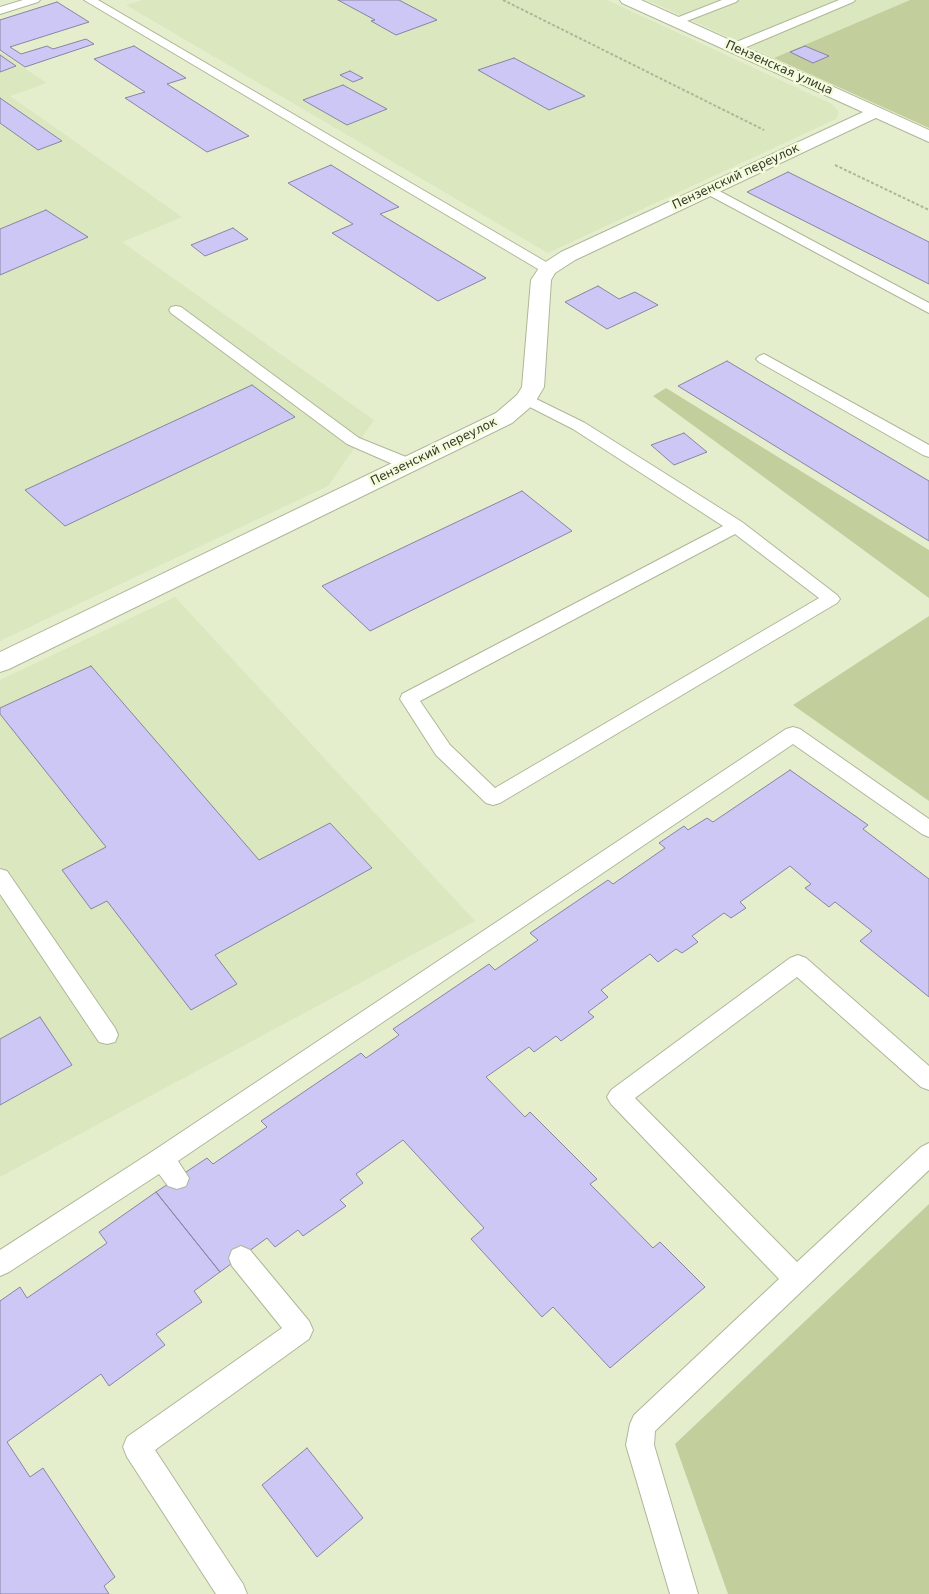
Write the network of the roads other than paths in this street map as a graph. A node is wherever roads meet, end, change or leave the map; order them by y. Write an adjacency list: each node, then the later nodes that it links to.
1 (34, 0): 6 (lane)
2 (90, 0): 12 (lane)
3 (628, 0): 7 (street, Пензенская улица)
4 (732, 0): 7 (lane)
5 (848, 0): 8 (lane)
6 (0, 11)
7 (675, 22): 8 (street, Пензенская улица)
8 (733, 48): 9 (street, Пензенская улица)
9 (874, 112): 10 (street, Пензенская улица); 11 (street, Пензенский переулок)
10 (929, 137)
11 (710, 190): 12 (street, Пензенский переулок); 13 (lane)
12 (548, 269): 16 (street)
13 (929, 309)
14 (176, 310): 18 (lane)
15 (764, 359): 17 (lane)
16 (526, 399): 18 (street, Пензенский переулок); 19 (lane)
17 (929, 452)
18 (410, 465): 20 (street, Пензенский переулок)
19 (736, 526): 19 (lane)
20 (0, 663)
21 (929, 829): 26 (lane)
22 (0, 877): 23 (lane)
23 (107, 1035)
24 (929, 1080): 30 (lane)
25 (929, 1154): 30 (lane)
26 (161, 1159): 27 (lane); 29 (lane)
27 (177, 1178)
28 (241, 1258): 31 (lane)
29 (0, 1264)
30 (796, 1279): 32 (lane)
31 (233, 1594)
32 (684, 1594)

